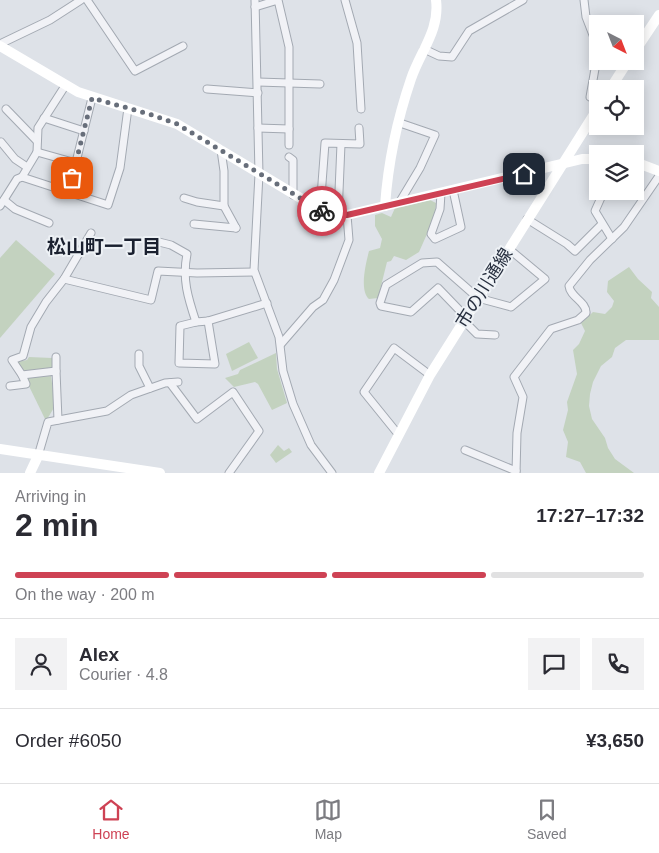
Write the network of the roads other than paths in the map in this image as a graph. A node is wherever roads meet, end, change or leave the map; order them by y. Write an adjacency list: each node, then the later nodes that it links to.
1 (81, 0): 11 (street)
2 (87, 0): 12 (street)
3 (345, 0): 23 (street)
4 (436, 0): 13 (street)
5 (523, 0): 13 (street)
6 (584, 0): 9 (street)
7 (255, 3): 14 (street); 15 (street)
8 (659, 15): 10 (street)
9 (589, 25)
10 (644, 38)
11 (0, 45): 17 (street)
12 (183, 46)
13 (424, 49): 26 (street)
14 (258, 82): 15 (street); 19 (street)
15 (288, 84): 16 (street); 29 (street)
16 (320, 84)
17 (65, 86): 20 (street); 24 (street)
18 (207, 89): 19 (street)
19 (258, 93): 27 (street)
20 (92, 98): 21 (street); 30 (street)
21 (128, 108): 35 (street); 49 (street)
22 (6, 109): 31 (street)
23 (360, 109)
24 (44, 118): 30 (street); 31 (street)
25 (589, 122): 41 (street, 市の川通線)
26 (400, 123): 54 (street); 56 (street)
27 (258, 128): 29 (street); 44 (street)
28 (359, 128): 33 (street)
29 (289, 129): 34 (street)
30 (84, 131): 39 (street)
31 (37, 141): 36 (street)
32 (1, 142): 42 (street)
33 (342, 144): 57 (street); 58 (street)
34 (289, 146)
35 (220, 150): 44 (street); 55 (street)
36 (37, 152): 39 (street); 42 (street)
37 (289, 157): 50 (street)
38 (589, 159): 41 (street)
39 (76, 163): 49 (street)
40 (644, 165): 43 (street)
41 (560, 166): 47 (street); 59 (street, 市の川通線)
42 (28, 167): 46 (street)
43 (659, 171)
44 (259, 174): 50 (street); 67 (street)
45 (659, 176): 64 (street)
46 (22, 177): 49 (street); 53 (street)
47 (453, 190): 48 (street); 48 (street)
48 (441, 193): 54 (street)
49 (68, 194)
50 (293, 195): 57 (street)
51 (184, 198): 55 (street)
52 (599, 200): 62 (street)
53 (2, 203): 60 (street)
54 (399, 203): 56 (street)
55 (224, 206): 61 (street)
56 (385, 206): 58 (street)
57 (320, 210): 58 (street)
58 (343, 215): 76 (street)
59 (527, 219): 62 (street); 66 (street, 市の川通線)
60 (49, 223)
61 (194, 224)
62 (602, 224): 64 (street)
63 (91, 233): 69 (street)
64 (612, 238): 89 (street)
65 (159, 242): 68 (street)
66 (509, 249): 70 (street, 市の川通線); 70 (street)
67 (254, 272): 68 (street); 71 (street)
68 (183, 273): 69 (street); 74 (street)
69 (64, 279): 80 (street)
70 (478, 298): 72 (street, 市の川通線); 72 (street)
71 (267, 303): 73 (street); 76 (street)
72 (465, 319): 75 (street); 81 (street, 市の川通線)
73 (208, 321): 74 (street); 74 (street)
74 (196, 322)
75 (496, 335)
76 (281, 344): 93 (street)
77 (139, 354): 83 (street)
78 (56, 357): 79 (street)
79 (56, 371): 80 (street); 84 (street)
80 (22, 375): 82 (street)
81 (430, 375): 85 (street, 市の川通線); 85 (street)
82 (10, 386)
83 (150, 388): 84 (street); 92 (street)
84 (58, 420): 88 (street)
85 (398, 434): 94 (street, 市の川通線)
86 (0, 449): 88 (street)
87 (465, 450): 89 (street)
88 (38, 456): 90 (street); 91 (street)
89 (516, 472)
90 (30, 473)
91 (160, 473)
92 (229, 473)
93 (332, 473)
94 (379, 473)

